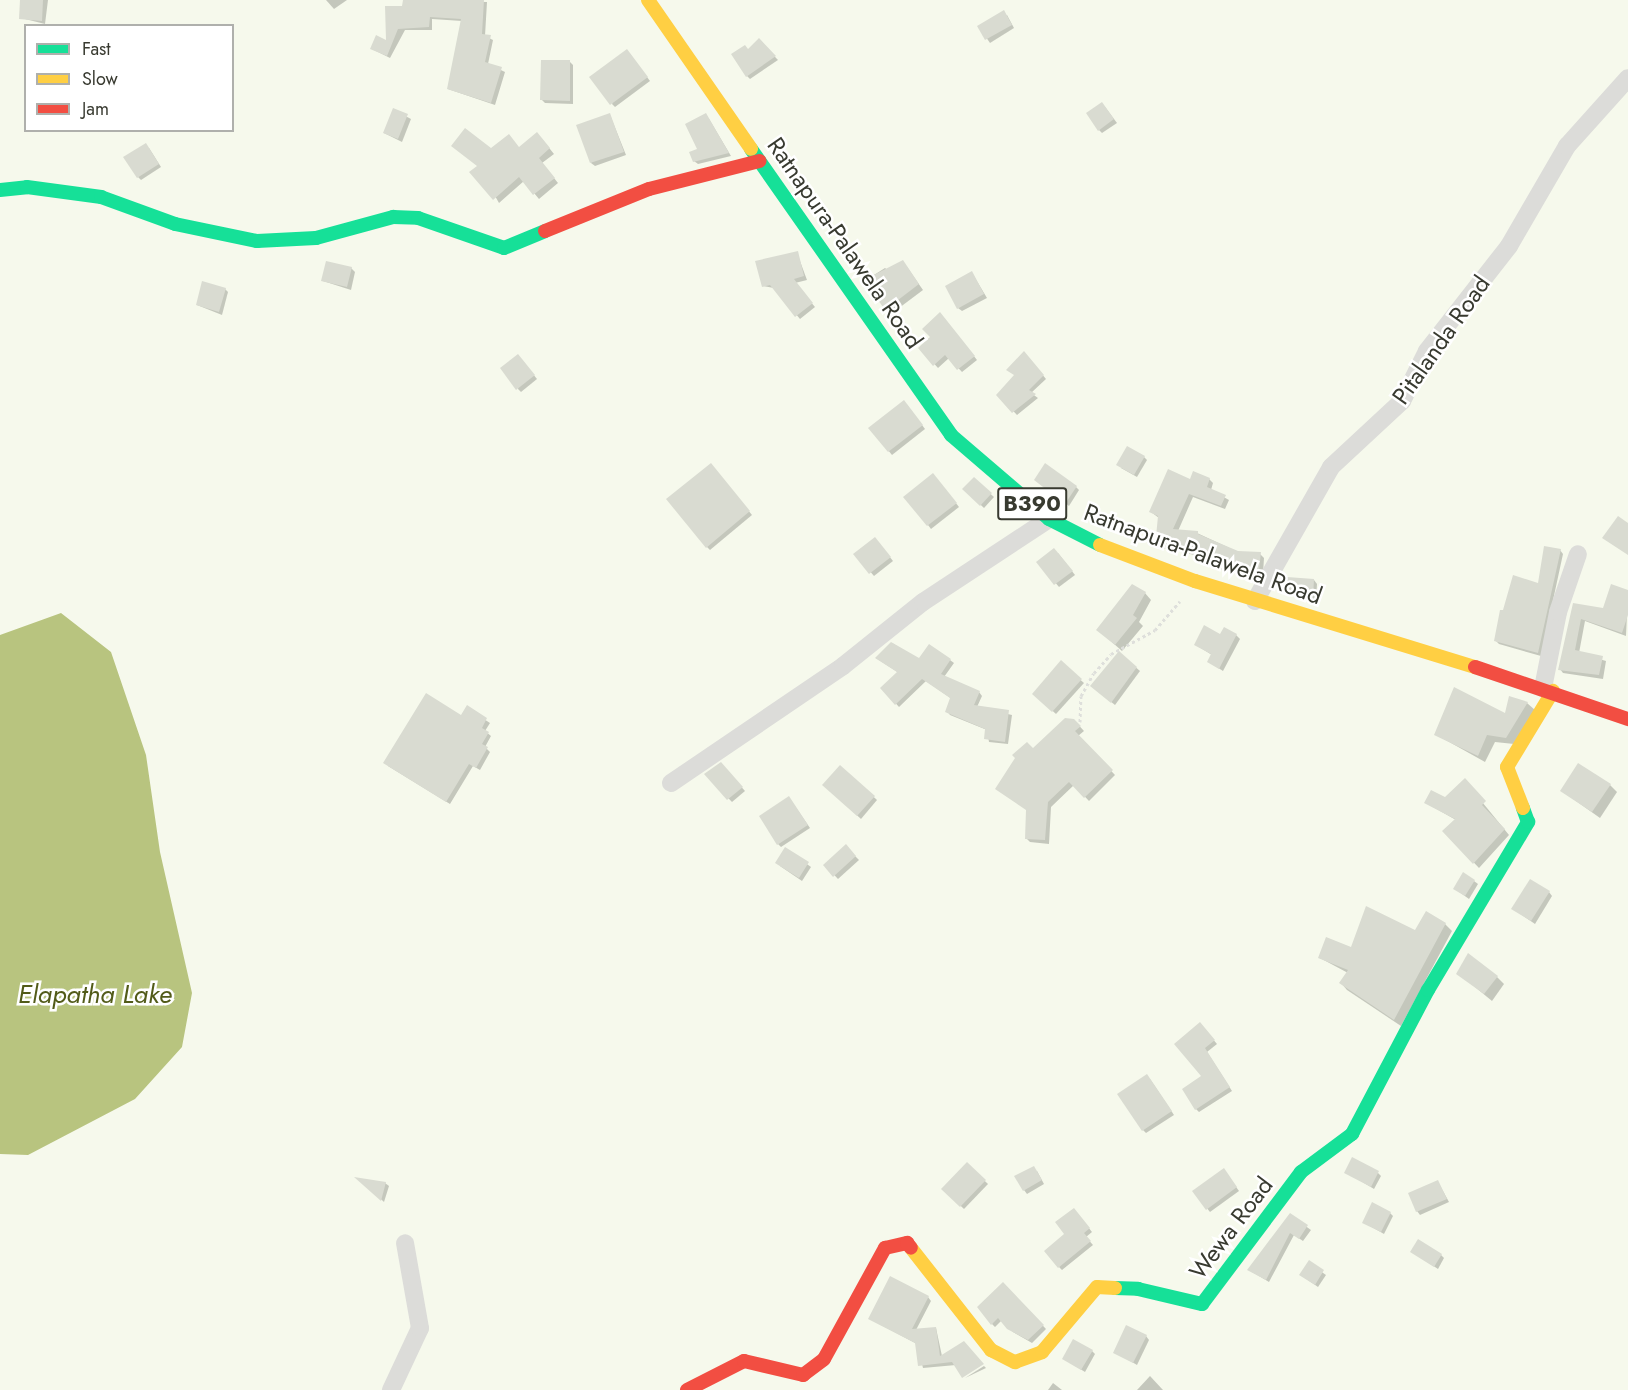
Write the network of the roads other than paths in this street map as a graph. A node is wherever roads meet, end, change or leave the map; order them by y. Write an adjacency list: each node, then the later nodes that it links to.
1 (648, 0): 3 (street, Ratnapura-Palawela Road / B390)
2 (1628, 78): 7 (street, Pitalanda Road)
3 (760, 161): 4 (street); 5 (street, Ratnapura-Palawela Road / B390)
4 (0, 190)
5 (1049, 519): 7 (street, Ratnapura-Palawela Road / B390); 10 (street)
6 (1578, 554): 8 (street)
7 (1256, 601): 8 (street, Ratnapura-Palawela Road / B390)
8 (1548, 690): 9 (street, Ratnapura-Palawela Road / B390); 13 (street, Wewa Road)
9 (1627, 715)
10 (671, 783)
11 (405, 1243): 12 (street)
12 (391, 1390)
13 (687, 1390)

